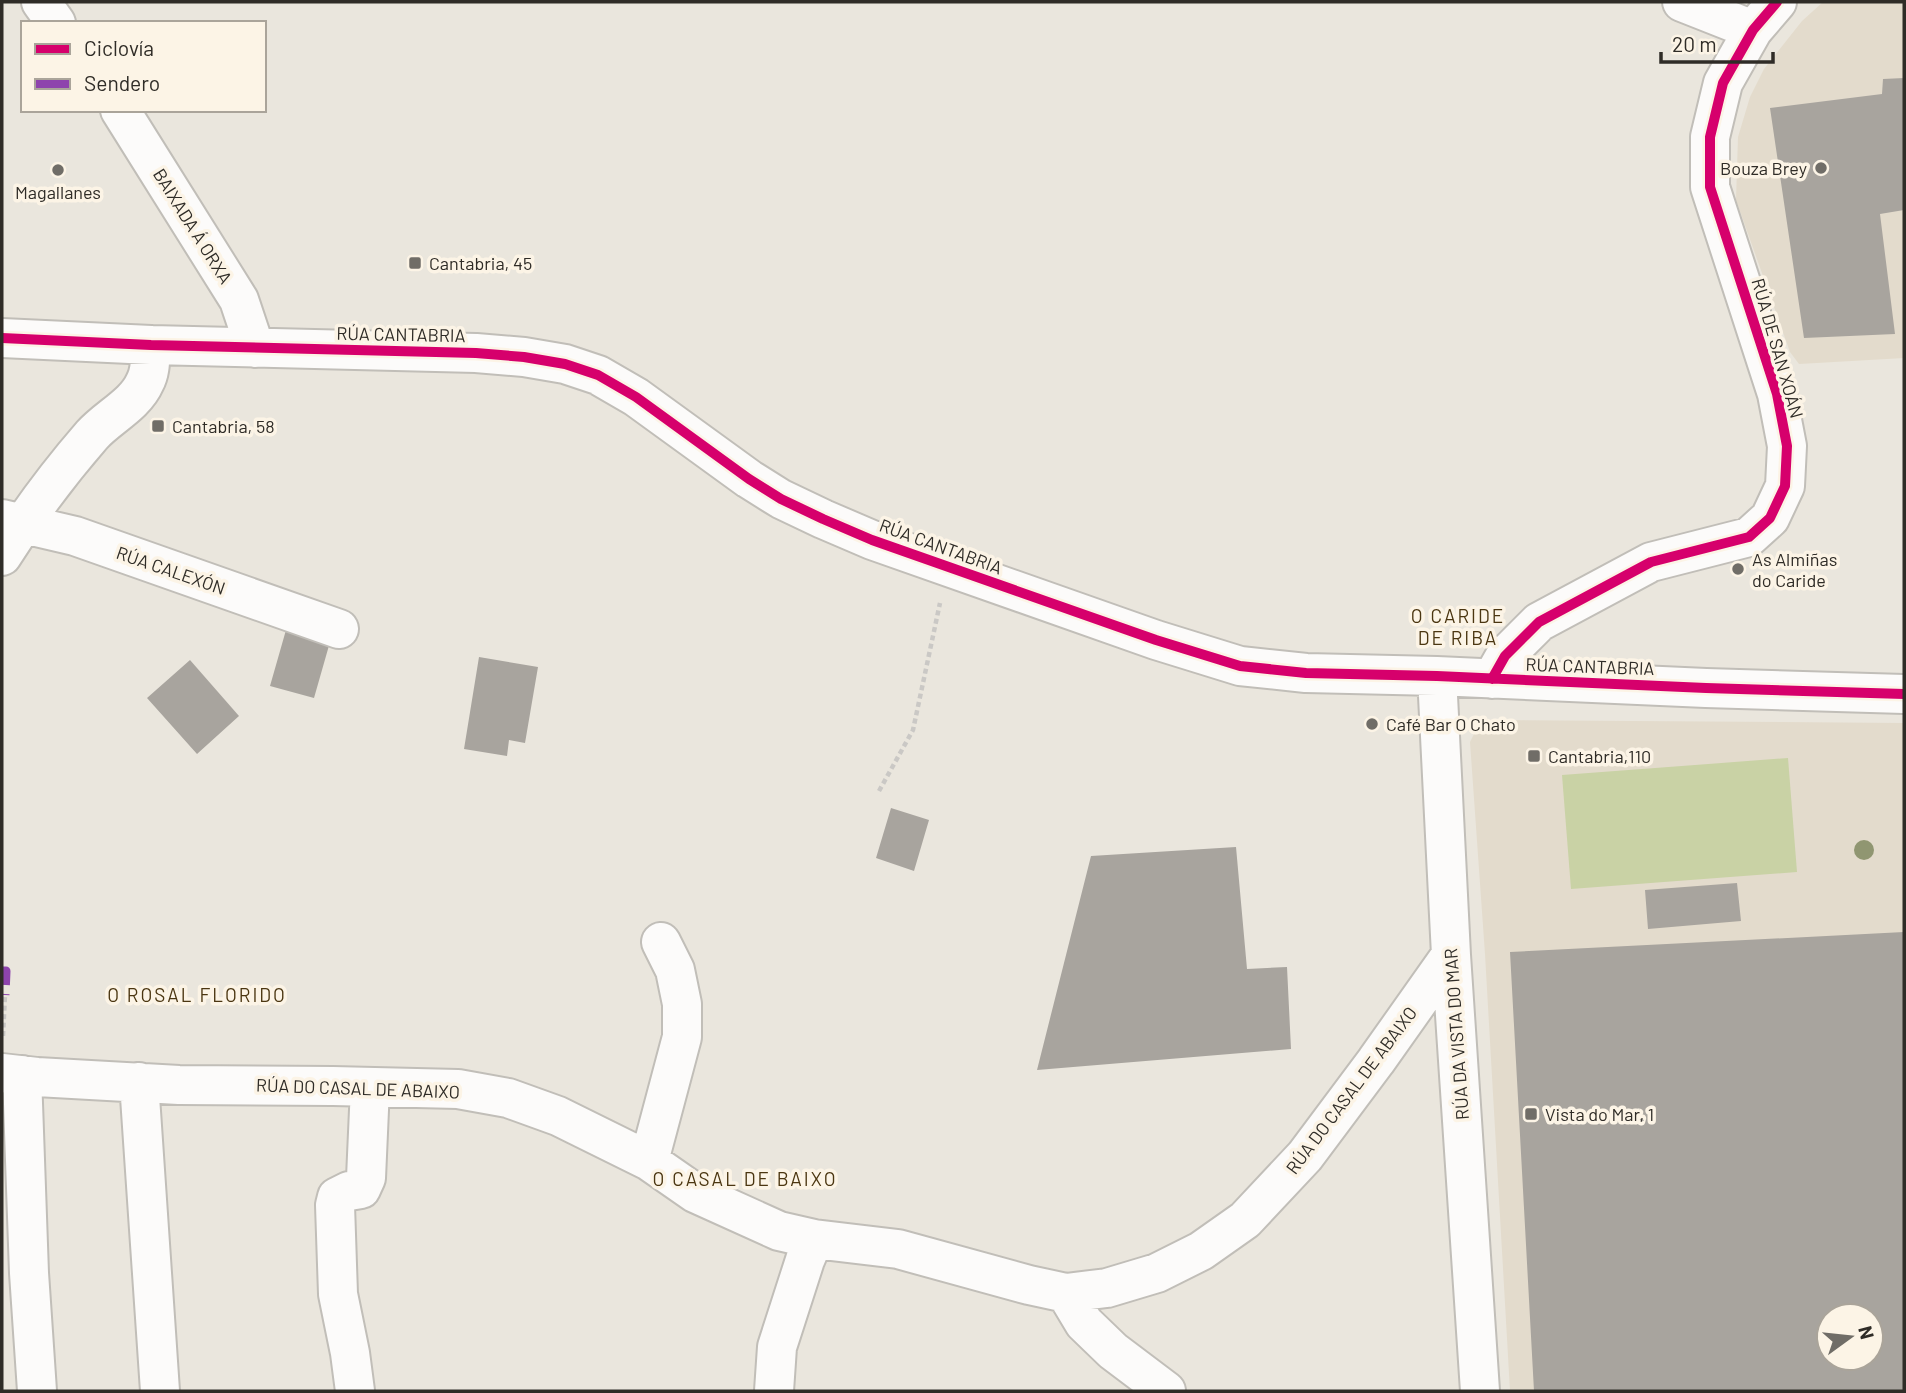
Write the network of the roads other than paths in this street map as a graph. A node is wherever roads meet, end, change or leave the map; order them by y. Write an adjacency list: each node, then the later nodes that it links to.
1 (41, 2): 4 (street)
2 (1682, 2): 5 (street)
3 (1777, 2): 5 (street, RÚA DE SAN XOÁN)
4 (55, 21)
5 (1753, 30): 14 (street, RÚA DE SAN XOÁN)
6 (121, 112): 9 (street, BAIXADA Á ORXA)
7 (2, 338): 8 (street, RÚA CANTABRIA)
8 (151, 345): 9 (street, RÚA CANTABRIA); 10 (street)
9 (255, 348): 13 (street, RÚA CANTABRIA)
10 (12, 521): 11 (street); 12 (street, RÚA CALEXÓN)
11 (2, 555)
12 (339, 629)
13 (1437, 676): 14 (street, RÚA CANTABRIA); 17 (street, RÚA DA VISTA DO MAR)
14 (1492, 679): 15 (street, RÚA CANTABRIA)
15 (1904, 694)
16 (660, 942): 21 (street)
17 (1451, 955): 23 (street, RÚA DO CASAL DE ABAIXO); 29 (street, RÚA DA VISTA DO MAR)
18 (9, 1064): 19 (street, RÚA DO CASAL DE ABAIXO); 24 (street)
19 (139, 1082): 20 (street, RÚA DO CASAL DE ABAIXO); 25 (street)
20 (370, 1087): 21 (street, RÚA DO CASAL DE ABAIXO); 26 (street)
21 (649, 1161): 22 (street, RÚA DO CASAL DE ABAIXO)
22 (814, 1240): 23 (street, RÚA DO CASAL DE ABAIXO); 27 (street)
23 (1066, 1293): 28 (street)
24 (37, 1391)
25 (160, 1391)
26 (355, 1391)
27 (774, 1391)
28 (1166, 1391)
29 (1480, 1391)

